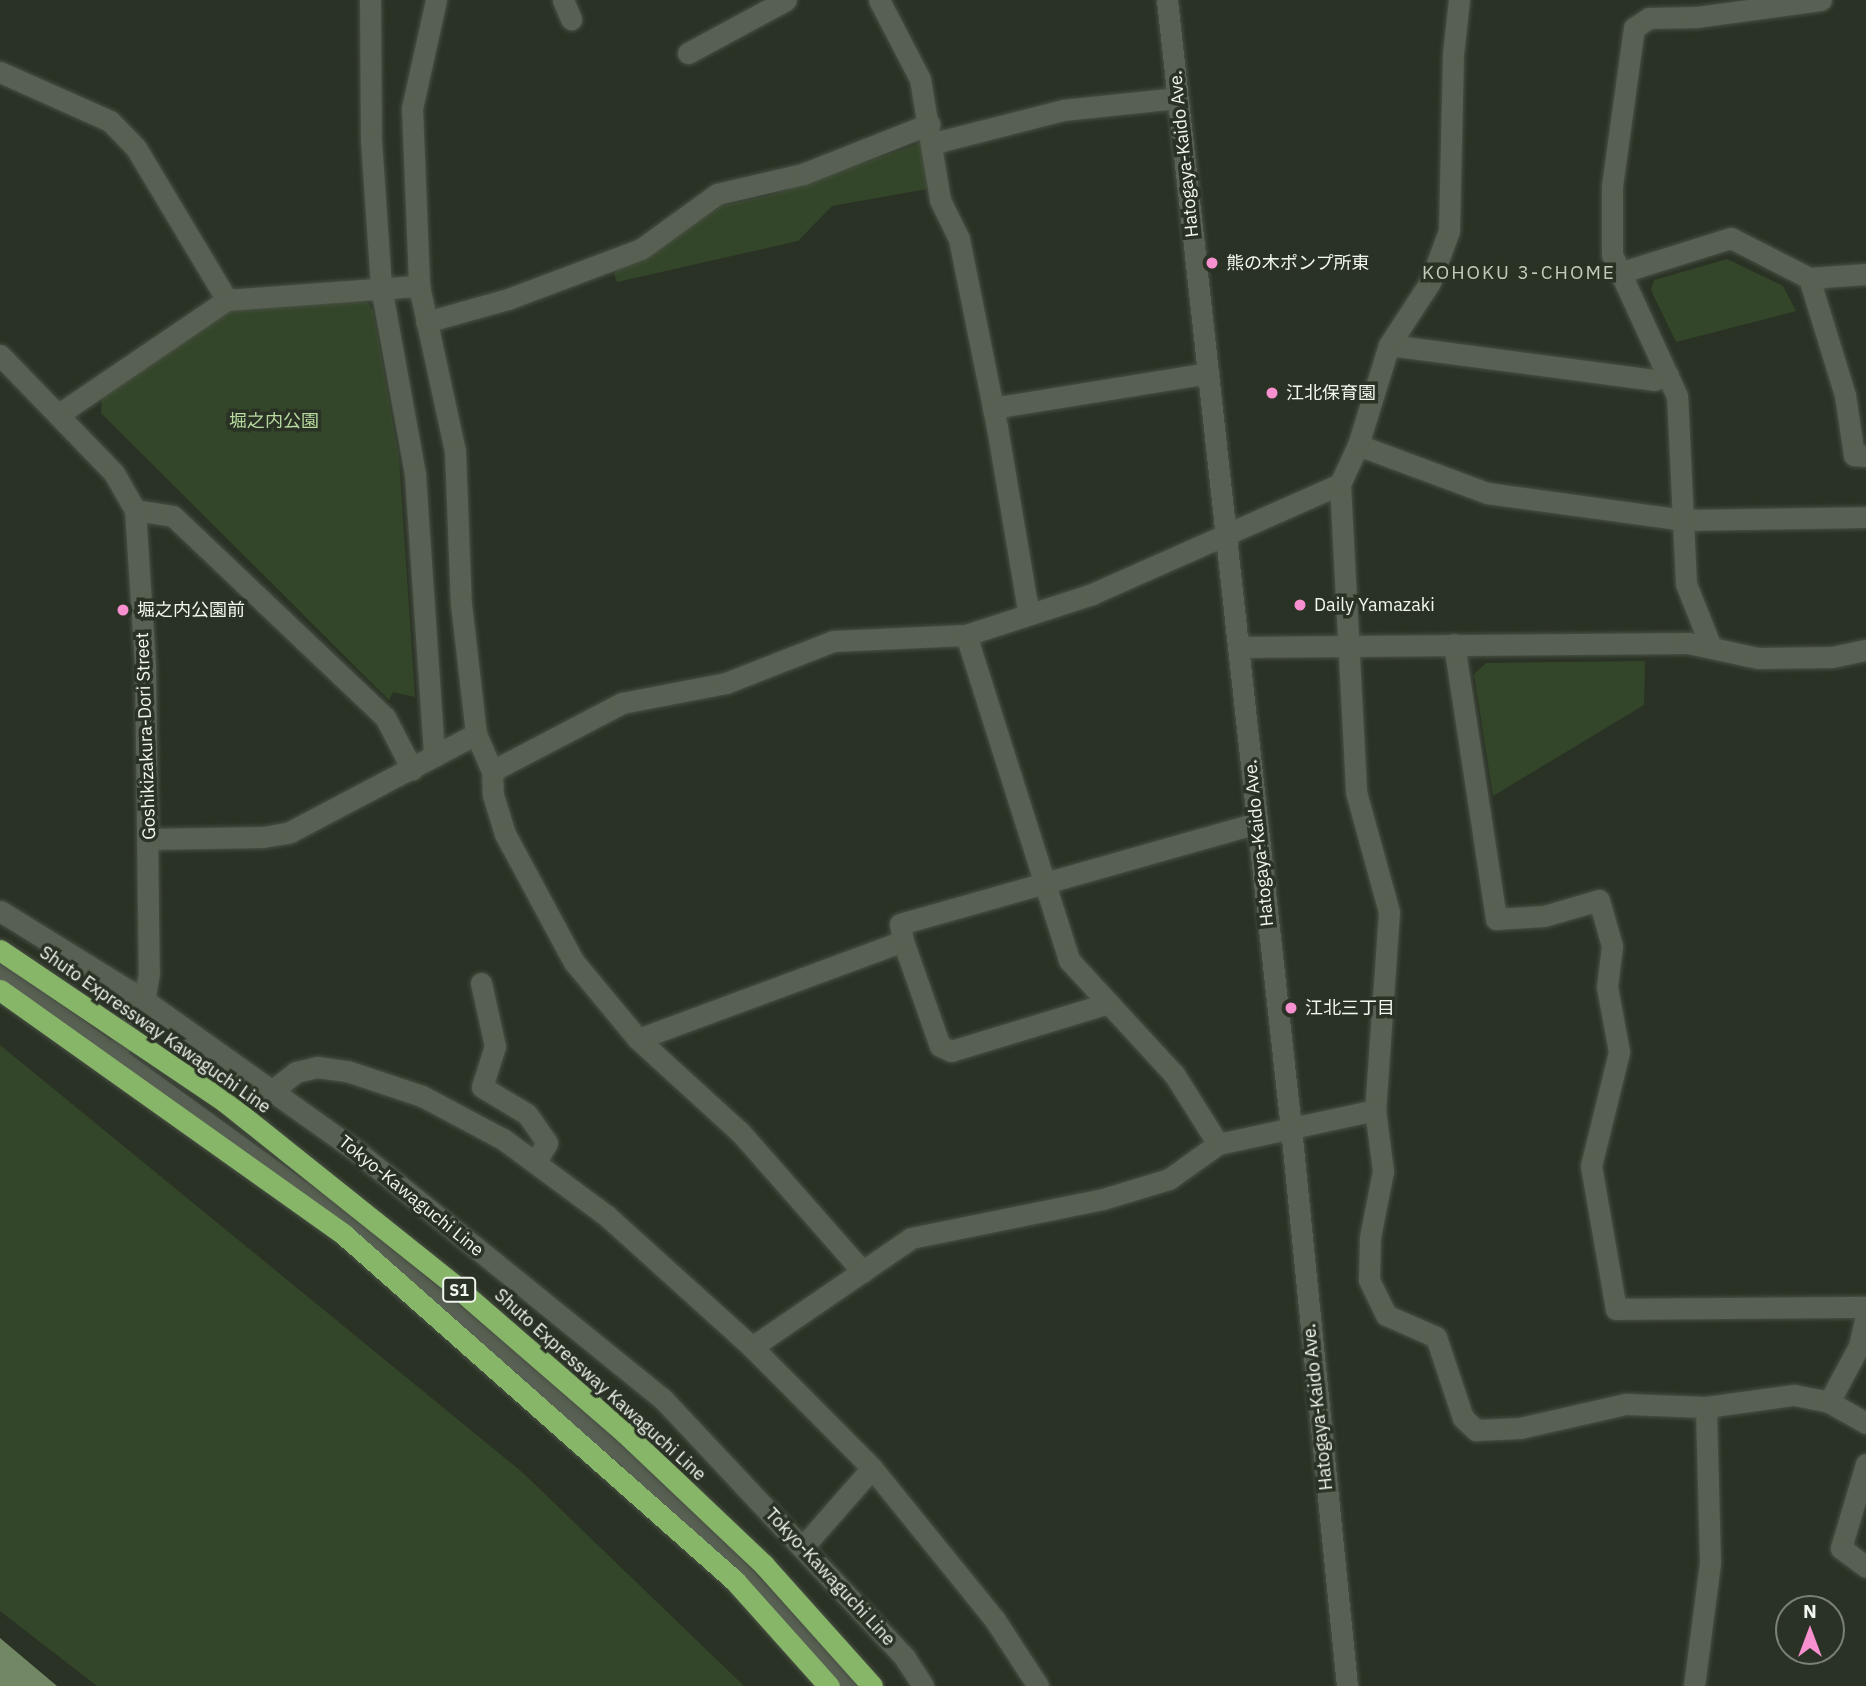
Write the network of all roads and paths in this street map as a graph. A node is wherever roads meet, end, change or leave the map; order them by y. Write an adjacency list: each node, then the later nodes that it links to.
1 (370, 0): 16 (street)
2 (436, 0): 15 (street)
3 (786, 0): 8 (street)
4 (879, 0): 11 (street)
5 (1167, 0): 10 (street, Hatogaya-Kaido Ave.)
6 (1459, 0): 19 (street)
7 (1821, 0): 12 (street)
8 (688, 53)
9 (0, 72): 17 (street)
10 (1177, 98): 11 (street); 21 (street, Hatogaya-Kaido Ave.)
11 (931, 133): 18 (street); 23 (street)
12 (1619, 273): 14 (street); 22 (street)
13 (1866, 274): 14 (street)
14 (1809, 278): 26 (street)
15 (419, 286): 16 (street); 18 (street)
16 (382, 287): 17 (street); 40 (street)
17 (226, 300): 24 (street)
18 (426, 322): 39 (street)
19 (1389, 345): 22 (street); 25 (street)
20 (0, 355): 24 (street, Goshikizakura-Dori Street)
21 (1208, 373): 23 (street); 31 (street, Hatogaya-Kaido Ave.)
22 (1668, 375): 30 (street)
23 (993, 408): 32 (street)
24 (59, 414): 28 (street, Goshikizakura-Dori Street)
25 (1358, 445): 27 (street); 30 (street)
26 (1866, 456)
27 (1340, 484): 31 (street); 35 (street)
28 (135, 510): 41 (street); 44 (street, Goshikizakura-Dori Street)
29 (1866, 517): 30 (street)
30 (1683, 520): 37 (street)
31 (1225, 534): 32 (street); 36 (street, Hatogaya-Kaido Ave.)
32 (1028, 611): 33 (street)
33 (966, 635): 42 (street); 45 (street)
34 (1454, 644): 35 (street); 37 (street); 62 (street)
35 (1348, 645): 36 (street); 57 (street)
36 (1238, 647): 43 (street, Hatogaya-Kaido Ave.)
37 (1711, 647): 38 (street)
38 (1866, 650)
39 (476, 734): 40 (street); 42 (street)
40 (434, 756): 41 (street)
41 (412, 769): 44 (street)
42 (492, 771): 54 (street)
43 (1256, 823): 45 (street); 58 (street, Hatogaya-Kaido Ave.)
44 (149, 839): 52 (street, Goshikizakura-Dori Street)
45 (1046, 882): 47 (street); 53 (street)
46 (0, 911): 52 (street, Tokyo-Kawaguchi Line)
47 (903, 942): 53 (street); 54 (street)
48 (0, 950): 74 (highway, Shuto Expressway Kawaguchi Line / S1, bridge)
49 (0, 973): 55 (street)
50 (481, 983): 60 (street)
51 (0, 990): 72 (highway, S1)
52 (144, 1000): 55 (street, Goshikizakura-Dori Street); 56 (street, Tokyo-Kawaguchi Line)
53 (1109, 1003): 59 (street)
54 (638, 1040): 61 (street)
55 (116, 1053): 73 (street)
56 (272, 1090): 60 (street); 70 (street, Tokyo-Kawaguchi Line)
57 (1375, 1110): 58 (street); 66 (street)
58 (1292, 1128): 59 (street); 77 (street, Hatogaya-Kaido Ave.)
59 (1218, 1144): 61 (street)
60 (535, 1163): 64 (street)
61 (863, 1272): 64 (street)
62 (1866, 1307)
63 (1866, 1316): 65 (street)
64 (752, 1347): 69 (street)
65 (1829, 1402): 66 (street); 67 (street)
66 (1706, 1407): 78 (street)
67 (1866, 1423)
68 (1866, 1464): 71 (street)
69 (872, 1468): 70 (street); 76 (street)
70 (802, 1548): 75 (street, Tokyo-Kawaguchi Line)
71 (1866, 1567)
72 (829, 1686)
73 (850, 1686)
74 (872, 1686)
75 (923, 1686)
76 (1038, 1686)
77 (1347, 1686)
78 (1694, 1686)

